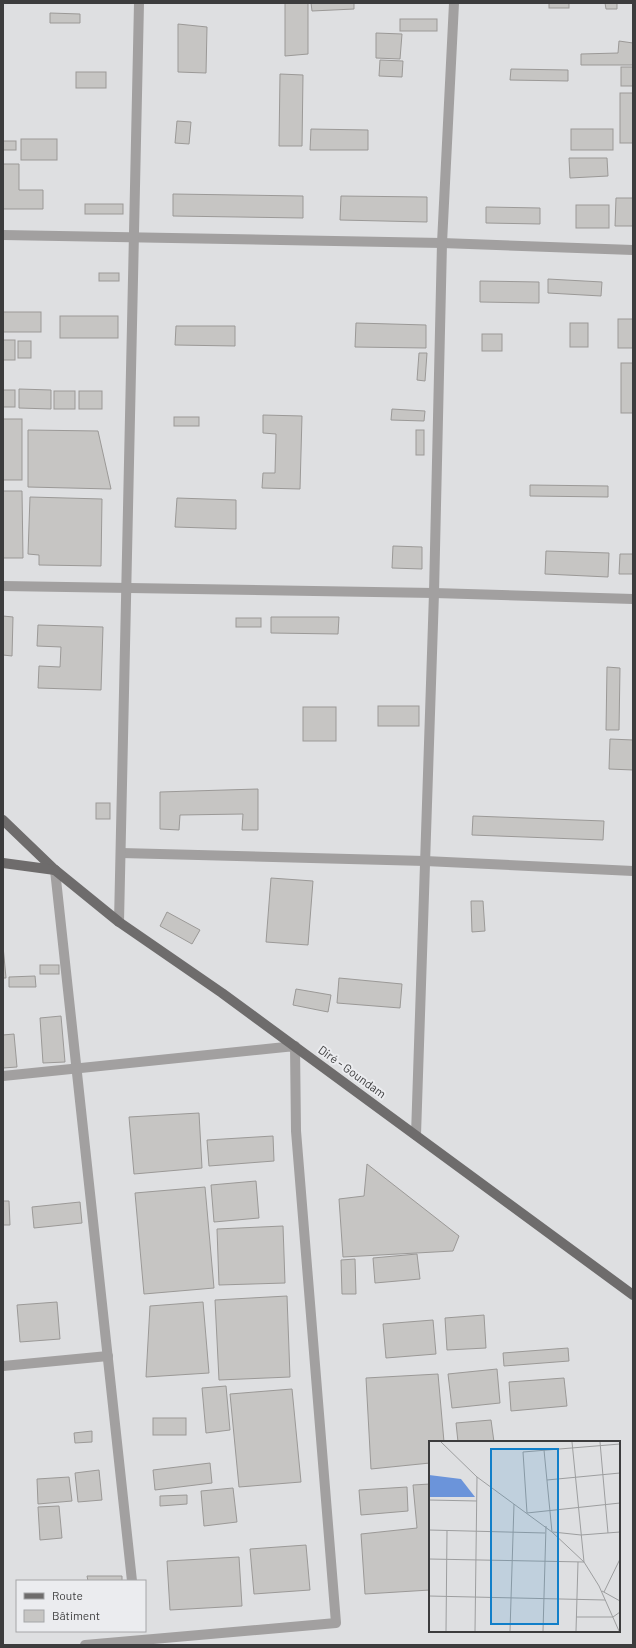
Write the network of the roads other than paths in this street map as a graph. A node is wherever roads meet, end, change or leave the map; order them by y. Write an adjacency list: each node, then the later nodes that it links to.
1 (139, 3): 4 (street)
2 (454, 3): 5 (street)
3 (3, 235): 4 (street)
4 (134, 238): 5 (street); 8 (street)
5 (442, 243): 6 (street); 9 (street)
6 (633, 250)
7 (3, 586): 8 (street)
8 (126, 588): 9 (street); 12 (street)
9 (434, 593): 10 (street); 13 (street)
10 (633, 599)
11 (3, 820): 15 (main road, Diré - Goundam)
12 (121, 853): 13 (street); 17 (street)
13 (425, 862): 16 (street); 21 (street)
14 (3, 863): 15 (main road)
15 (55, 870): 17 (main road, Diré - Goundam); 19 (street)
16 (633, 871)
17 (120, 922): 18 (main road, Diré - Goundam)
18 (295, 1046): 19 (street); 21 (main road, Diré - Goundam); 26 (street)
19 (77, 1068): 20 (street); 23 (street)
20 (3, 1076)
21 (416, 1135): 22 (main road, Diré - Goundam)
22 (633, 1295)
23 (108, 1356): 24 (street); 25 (street)
24 (3, 1366)
25 (132, 1580)
26 (138, 1636): 27 (street)
27 (84, 1645)

